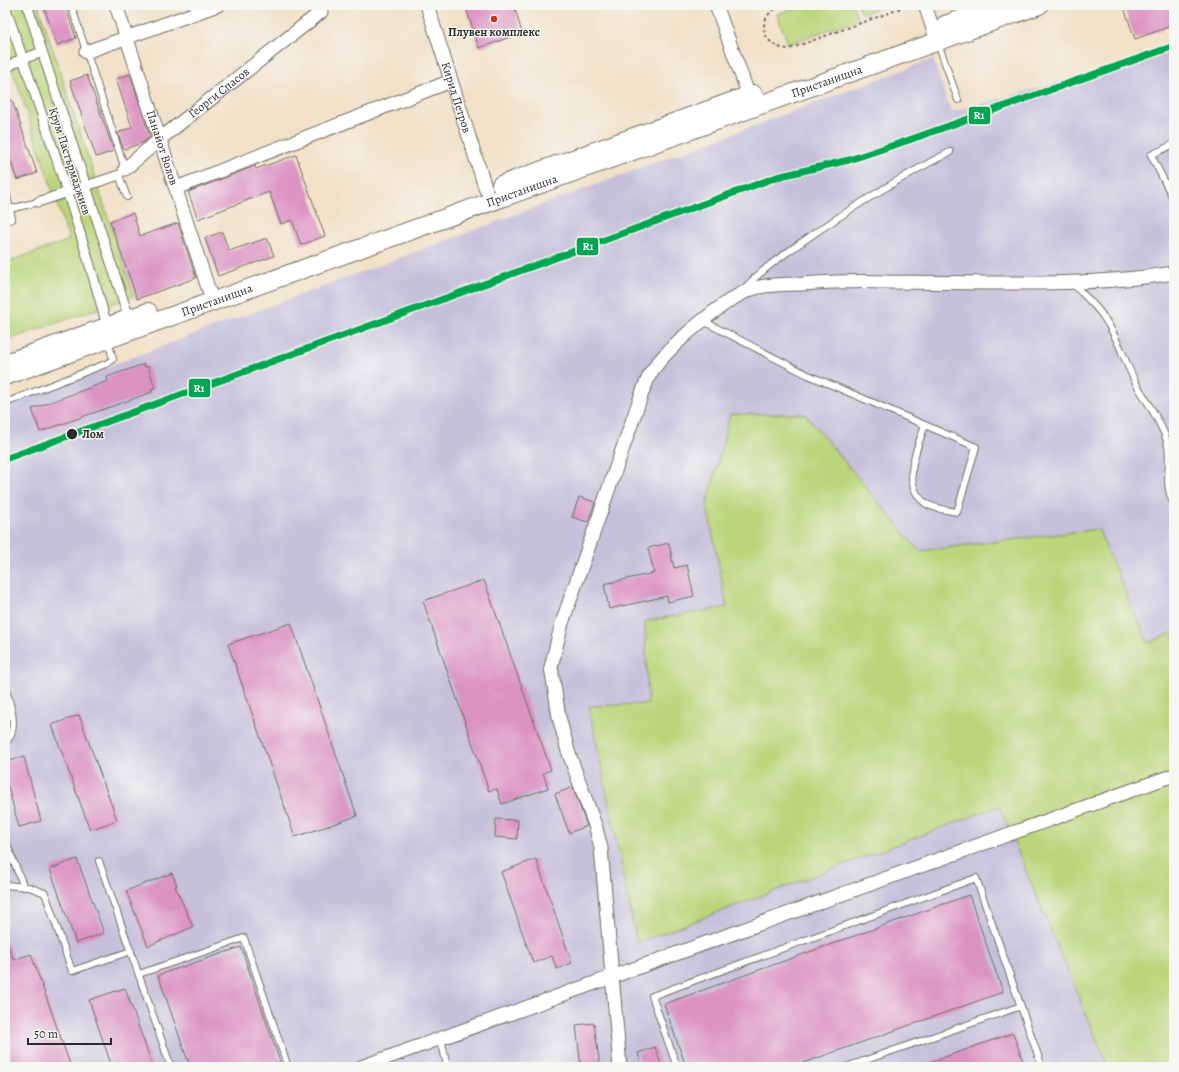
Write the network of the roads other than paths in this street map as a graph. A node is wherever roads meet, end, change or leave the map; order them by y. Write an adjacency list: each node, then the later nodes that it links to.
1 (27, 5): 14 (street, Крум Пастърмаджиев)
2 (71, 5): 15 (lane)
3 (116, 5): 13 (street, Панайот Волов)
4 (218, 5): 13 (street)
5 (427, 5): 18 (street, Кирил Петров)
6 (716, 5): 19 (street)
7 (925, 5): 12 (street)
8 (1001, 5): 12 (main road, Пристанищна)
9 (1039, 5): 12 (main road, Пристанищна)
10 (5, 6): 16 (street, Крум Пастърмаджиев)
11 (320, 9): 21 (street, Георги Спасов)
12 (935, 35): 19 (main road, Пристанищна); 20 (lane); 41 (main road, Пристанищна)
13 (127, 38): 15 (street); 21 (street, Панайот Волов)
14 (42, 52): 16 (street); 25 (street, Крум Пастърмаджиев)
15 (86, 52): 24 (lane)
16 (23, 58): 17 (street); 29 (street, Крум Пастърмаджиев)
17 (5, 70)
18 (451, 81): 27 (street); 28 (street, Кирил Петров)
19 (749, 96): 28 (main road, Пристанищна)
20 (958, 100)
21 (160, 139): 24 (street, Георги Спасов); 27 (street, Панайот Волов)
22 (1174, 144): 30 (lane)
23 (950, 152): 38 (lane)
24 (122, 172): 25 (street); 31 (lane)
25 (86, 186): 29 (street); 39 (street, Крум Пастърмаджиев)
26 (5, 187): 33 (lane)
27 (176, 188): 37 (street, Панайот Волов)
28 (486, 190): 37 (main road, Пристанищна)
29 (68, 192): 32 (street); 41 (street, Крум Пастърмаджиев)
30 (1173, 196)
31 (127, 197)
32 (38, 202): 33 (lane)
33 (10, 209): 34 (lane)
34 (5, 221)
35 (1174, 273): 36 (street)
36 (1070, 281): 38 (street); 46 (lane)
37 (209, 291): 39 (main road, Пристанищна)
38 (737, 296): 40 (street)
39 (130, 318): 41 (main road, Пристанищна)
40 (703, 321): 45 (lane); 56 (street)
41 (107, 333): 42 (main road, Пристанищна); 43 (main road, Пристанищна); 44 (lane)
42 (5, 363)
43 (5, 376)
44 (5, 403)
45 (925, 425): 45 (lane)
46 (1174, 504)
47 (6, 689): 48 (lane)
48 (5, 743)
49 (1174, 775): 56 (street)
50 (5, 840): 53 (lane)
51 (99, 861): 54 (lane)
52 (5, 885): 53 (lane)
53 (24, 886): 54 (lane)
54 (131, 951): 55 (lane)
55 (139, 974): 59 (lane); 60 (lane)
56 (611, 978): 58 (street); 63 (street)
57 (1021, 1006): 64 (lane); 65 (lane); 66 (lane)
58 (441, 1038): 61 (street); 62 (lane)
59 (171, 1067)
60 (288, 1067)
61 (361, 1067)
62 (447, 1067)
63 (620, 1067)
64 (677, 1067)
65 (846, 1067)
66 (1042, 1067)

